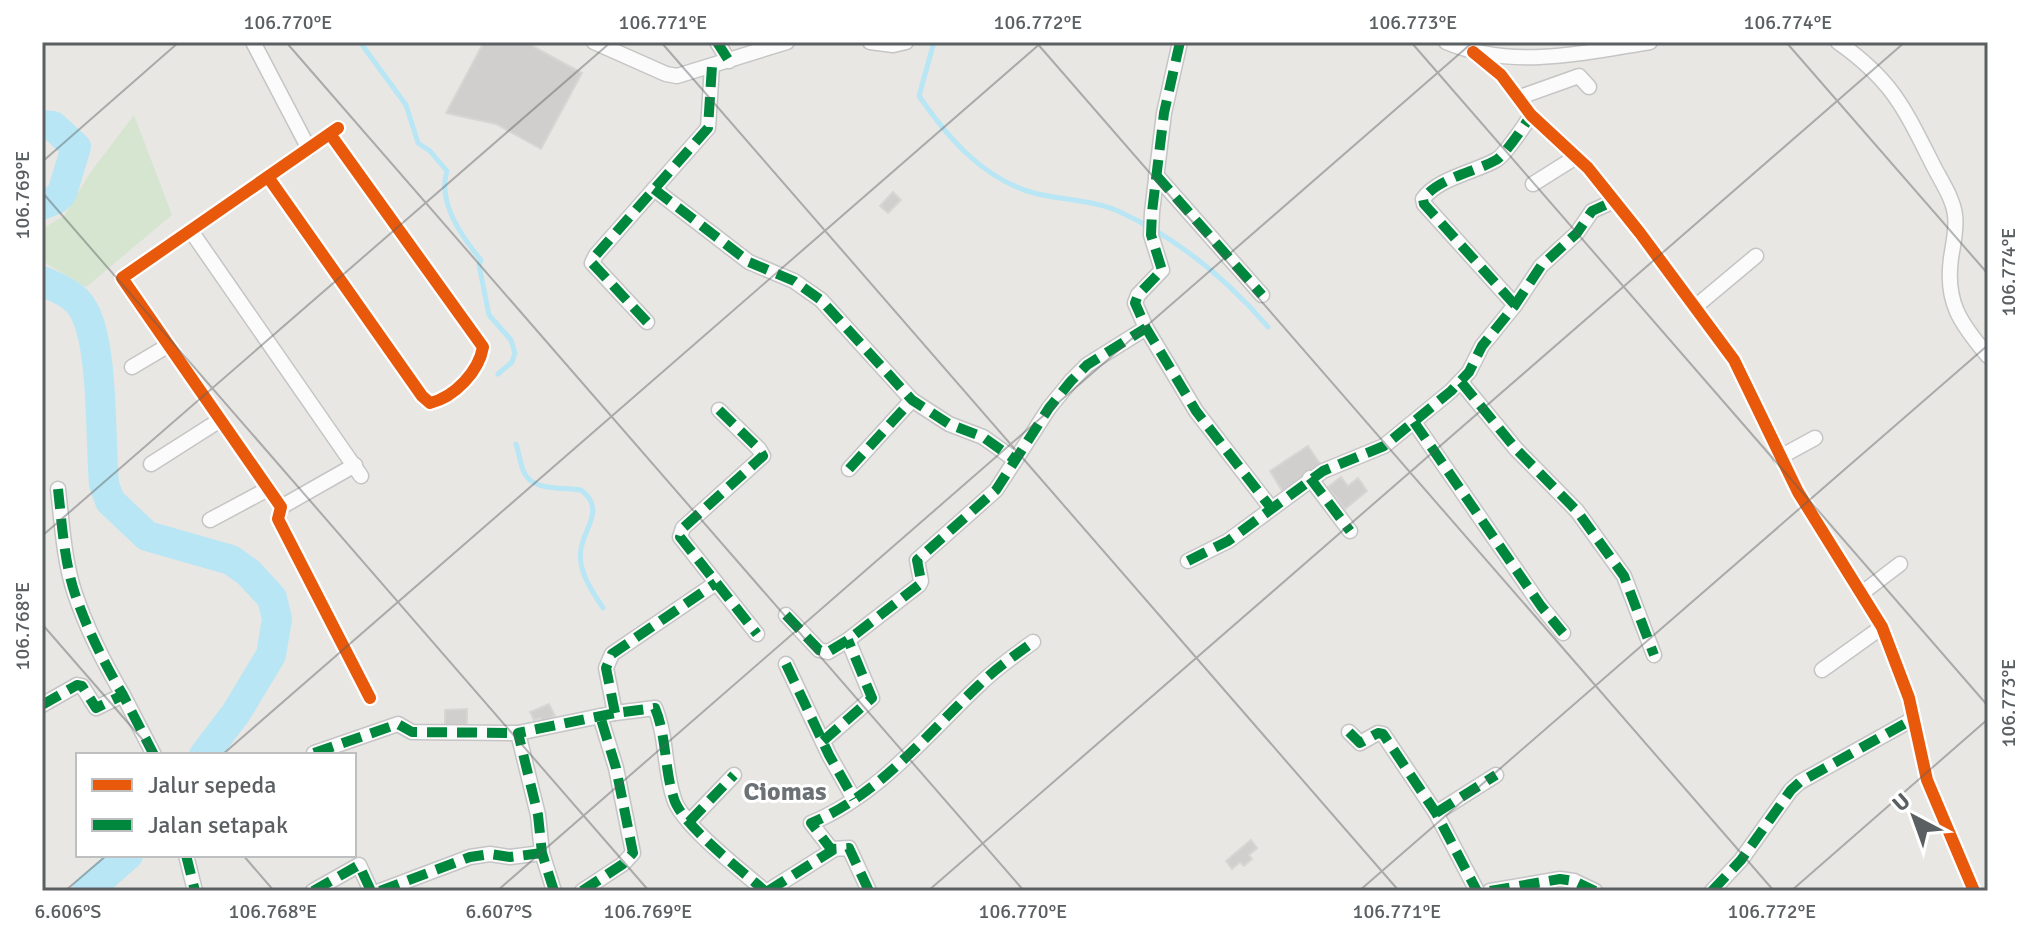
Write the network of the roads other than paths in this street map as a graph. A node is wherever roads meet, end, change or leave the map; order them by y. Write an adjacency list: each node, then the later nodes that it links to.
1 (253, 42): 17 (street)
2 (594, 42): 13 (street)
3 (717, 42): 12 (street)
4 (787, 42): 12 (street)
5 (870, 42): 6 (street)
6 (906, 42)
7 (1180, 42): 19 (street)
8 (1446, 42): 11 (street)
9 (1650, 42): 11 (street)
10 (1838, 42): 32 (street)
11 (1473, 52): 15 (street)
12 (729, 61): 13 (street)
13 (712, 66): 22 (street)
14 (1589, 87): 15 (street)
15 (1520, 97): 16 (street)
16 (1531, 115): 18 (street); 27 (street)
17 (309, 149): 20 (street); 20 (street)
18 (1576, 157): 21 (street); 23 (street)
19 (1156, 175): 26 (street); 30 (street)
20 (268, 177): 24 (street)
21 (1533, 184)
22 (654, 189): 29 (street); 35 (street)
23 (1614, 201): 27 (street); 28 (street)
24 (191, 231): 31 (street); 47 (street)
25 (1756, 256): 28 (street)
26 (1262, 295)
27 (1515, 305): 34 (street)
28 (1695, 307): 40 (street)
29 (647, 322)
30 (1146, 328): 41 (street); 48 (street)
31 (169, 345): 33 (street); 37 (street)
32 (1988, 356)
33 (132, 367)
34 (1461, 382): 38 (street); 61 (street)
35 (912, 400): 41 (street); 43 (street)
36 (719, 410): 53 (street)
37 (220, 420): 42 (street); 46 (street)
38 (1414, 422): 44 (street); 57 (street)
39 (1815, 438): 40 (street)
40 (1780, 457): 54 (street)
41 (1014, 459): 59 (street)
42 (151, 464)
43 (849, 469)
44 (1310, 478): 48 (street); 50 (street)
45 (58, 489): 64 (street)
46 (268, 489): 47 (street); 49 (street)
47 (281, 507): 65 (street)
48 (1271, 508): 51 (street)
49 (210, 520)
50 (1350, 531)
51 (1188, 561)
52 (1900, 564): 54 (street)
53 (716, 583): 58 (street); 67 (street)
54 (1862, 593): 56 (street)
55 (786, 615): 59 (street)
56 (1882, 627): 63 (street); 68 (street)
57 (1563, 633)
58 (757, 634)
59 (848, 640): 71 (street)
60 (1033, 642): 76 (street)
61 (1654, 655)
62 (786, 664): 71 (street)
63 (1822, 670)
64 (123, 695): 66 (street); 72 (street)
65 (370, 698)
66 (42, 705)
67 (607, 714): 70 (street); 78 (street); 87 (street)
68 (1913, 719): 93 (street); 94 (street)
69 (1349, 732): 77 (street)
70 (518, 733): 73 (street); 80 (street)
71 (823, 741): 76 (street)
72 (153, 753)
73 (314, 753)
74 (734, 775): 78 (street)
75 (1496, 775): 77 (street)
76 (854, 799): 79 (street)
77 (1436, 813): 90 (street)
78 (689, 822): 88 (street)
79 (833, 850): 88 (street); 89 (street)
80 (542, 853): 85 (street); 86 (street)
81 (186, 857): 82 (street)
82 (195, 891)
83 (313, 891): 84 (street)
84 (371, 891)
85 (380, 891)
86 (554, 891)
87 (582, 891)
88 (767, 891)
89 (869, 891)
90 (1477, 891)
91 (1490, 891): 92 (street)
92 (1595, 891)
93 (1712, 891)
94 (1974, 891)

